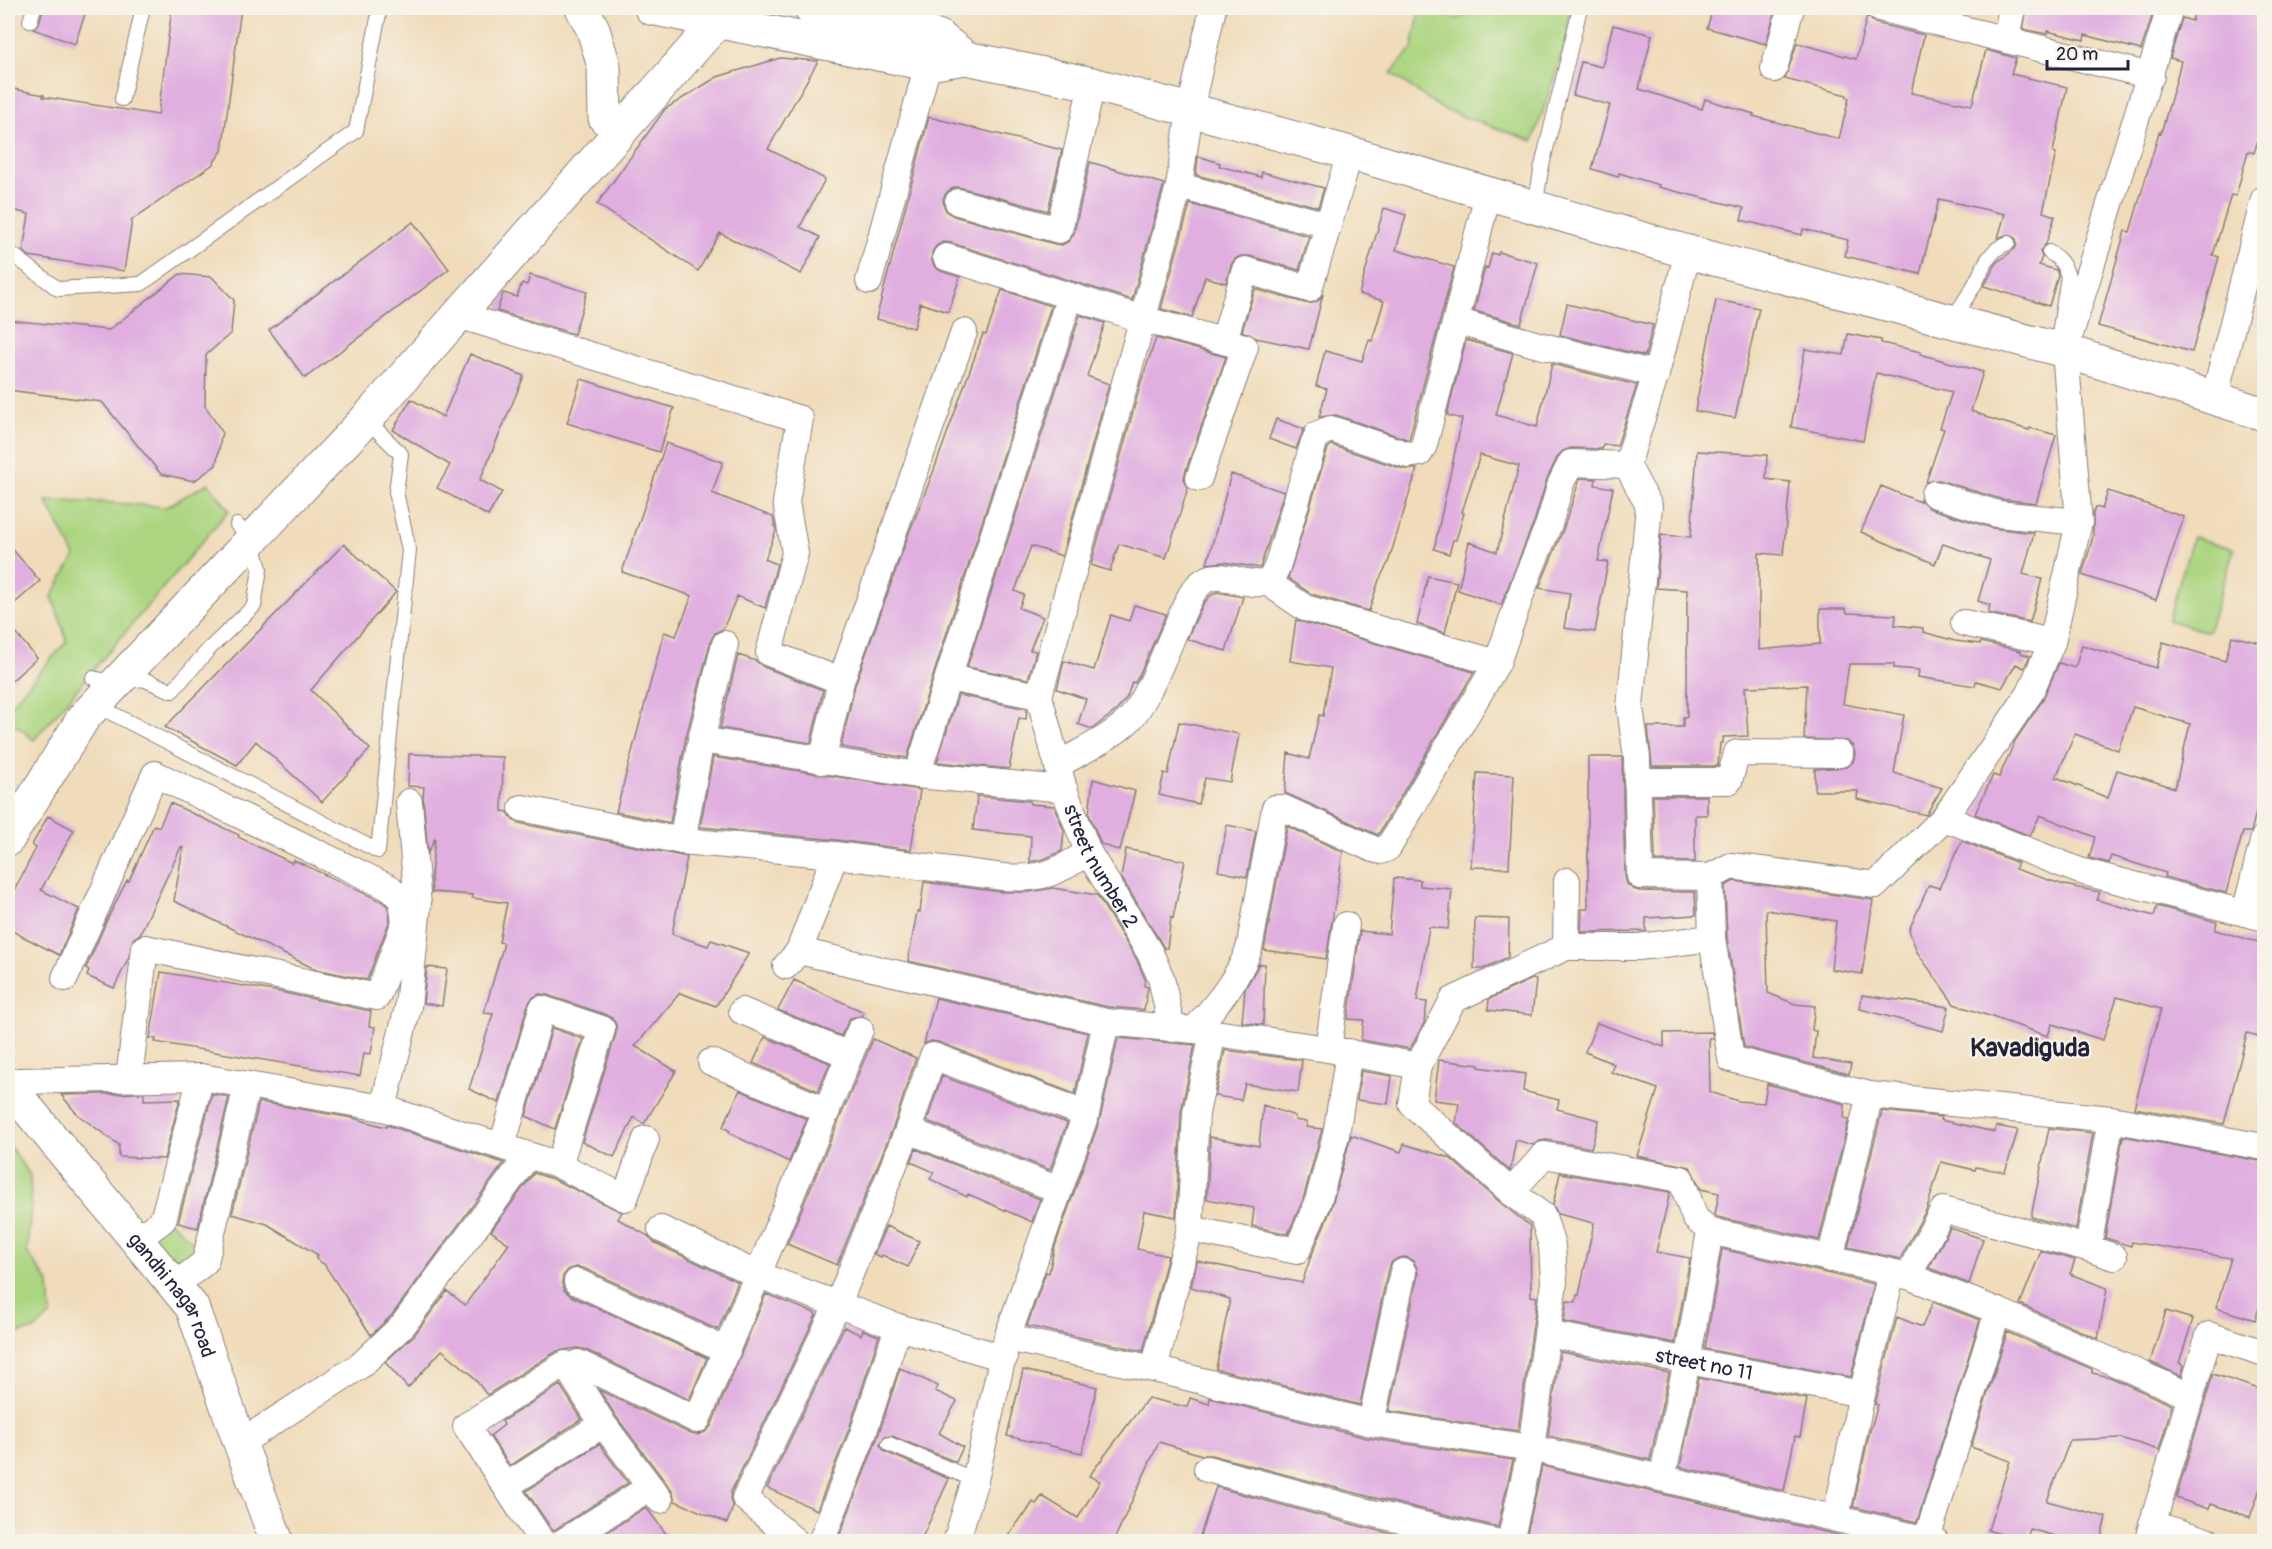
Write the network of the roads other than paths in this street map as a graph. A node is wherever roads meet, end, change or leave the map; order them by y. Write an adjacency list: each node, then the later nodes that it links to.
1 (143, 8): 19 (lane)
2 (380, 8): 30 (lane)
3 (582, 8): 21 (main road)
4 (651, 8): 12 (main road)
5 (810, 8): 14 (main road)
6 (1213, 8): 20 (street)
7 (1580, 8): 27 (lane)
8 (1791, 8): 16 (street)
9 (1879, 8): 13 (street)
10 (2012, 8): 13 (street)
11 (2170, 8): 17 (street)
12 (711, 13): 15 (main road); 21 (main road); 36 (main road)
13 (2006, 39): 17 (street)
14 (966, 58): 15 (main road); 18 (main road)
15 (928, 64): 34 (street)
16 (1774, 69)
17 (2151, 76): 42 (street)
18 (1092, 84): 20 (main road); 26 (street)
19 (122, 99)
20 (1190, 110): 22 (main road); 23 (street)
21 (605, 118): 51 (main road)
22 (1350, 153): 24 (main road); 28 (street)
23 (1179, 186): 28 (street); 37 (street)
24 (1488, 194): 27 (main road); 38 (street)
25 (2265, 199): 44 (street)
26 (958, 202)
27 (1535, 208): 31 (main road)
28 (1328, 225): 41 (street)
29 (2008, 243): 39 (lane)
30 (8, 251)
31 (1688, 252): 39 (main road); 43 (street)
32 (2049, 252): 42 (lane)
33 (946, 257): 35 (street)
34 (869, 281)
35 (1070, 296): 37 (street); 57 (street)
36 (458, 315): 46 (main road); 58 (street)
37 (1142, 319): 41 (street); 60 (street)
38 (1456, 321): 43 (street); 52 (street)
39 (1951, 321): 42 (main road)
40 (964, 332): 58 (street)
41 (1224, 340): 48 (street)
42 (2061, 350): 44 (main road); 50 (street)
43 (1656, 374): 47 (street)
44 (2214, 399): 45 (main road)
45 (2265, 414)
46 (366, 419): 51 (main road); 59 (lane)
47 (1627, 465): 56 (street); 66 (street)
48 (1199, 478)
49 (1934, 494): 50 (street)
50 (2079, 522): 54 (street)
51 (245, 532): 59 (main road); 59 (lane)
52 (1267, 582): 56 (street); 65 (street)
53 (1964, 622): 54 (street)
54 (2052, 642): 70 (street)
55 (725, 644): 61 (street)
56 (1497, 663): 86 (street)
57 (948, 678): 60 (street); 64 (street)
58 (841, 681): 63 (street)
59 (102, 689): 67 (main road); 72 (main road)
60 (1039, 696): 65 (street, street number 2)
61 (701, 741): 63 (street); 73 (street)
62 (1840, 754): 66 (street)
63 (822, 761): 64 (street)
64 (917, 775): 65 (street)
65 (1061, 777): 74 (street, street number 2)
66 (1637, 781): 76 (street)
67 (8, 801)
68 (409, 802): 96 (street)
69 (522, 808): 73 (street)
70 (1944, 818): 76 (street); 78 (street)
71 (2265, 838): 78 (street)
72 (8, 839)
73 (682, 841): 75 (street)
74 (1088, 852): 75 (street); 86 (street, street number 2)
75 (835, 855): 84 (street)
76 (1710, 877): 80 (street)
77 (1567, 881): 81 (street)
78 (2255, 915)
79 (1346, 925): 87 (street)
80 (1712, 938): 81 (street); 95 (street)
81 (1566, 947): 90 (street)
82 (65, 978): 92 (street)
83 (742, 1011): 88 (street)
84 (1106, 1022): 86 (street); 98 (street)
85 (861, 1030): 88 (street)
86 (1193, 1031): 87 (street); 109 (street)
87 (1338, 1051): 90 (street); 109 (street)
88 (849, 1055): 97 (street)
89 (711, 1062): 97 (street)
90 (1418, 1066): 107 (street)
91 (201, 1077): 92 (street); 94 (street); 111 (street)
92 (129, 1078): 93 (street)
93 (8, 1084): 111 (main road, gandhi nagar road)
94 (247, 1086): 96 (street); 119 (street)
95 (1870, 1095): 99 (street); 114 (street)
96 (383, 1108): 102 (street)
97 (827, 1111): 116 (street)
98 (1086, 1114): 100 (street); 106 (street)
99 (2111, 1119): 103 (street); 112 (street)
100 (908, 1130): 106 (street); 120 (street)
101 (646, 1139): 105 (street)
102 (502, 1146): 104 (street); 105 (street)
103 (2265, 1147)
104 (528, 1156): 105 (street); 134 (street)
105 (559, 1165)
106 (1059, 1190): 124 (street)
107 (1511, 1192): 110 (street); 123 (street)
108 (661, 1229): 116 (street)
109 (1190, 1229): 129 (street)
110 (1710, 1231): 114 (street); 127 (street)
111 (136, 1240): 119 (main road, gandhi nagar road)
112 (2088, 1248): 113 (street); 117 (street)
113 (2114, 1257)
114 (1830, 1259): 117 (street)
115 (1403, 1272): 132 (street)
116 (756, 1274): 120 (street); 125 (street)
117 (1900, 1274): 121 (street); 130 (street)
118 (577, 1282): 125 (street)
119 (174, 1286): 134 (main road, gandhi nagar road)
120 (838, 1304): 122 (street); 147 (street)
121 (1998, 1311): 131 (street); 143 (street)
122 (898, 1327): 124 (street); 148 (street)
123 (1548, 1334): 127 (street, street no 11); 136 (street)
124 (1006, 1348): 129 (street); 139 (street)
125 (727, 1351): 128 (street)
126 (2265, 1353): 131 (street)
127 (1687, 1362): 130 (street, street no 11); 138 (street)
128 (578, 1363)
129 (1154, 1369): 132 (street)
130 (1862, 1395): 141 (street)
131 (2190, 1396): 142 (street)
132 (1371, 1423): 136 (street)
133 (603, 1424): 140 (street); 140 (street); 146 (street)
134 (240, 1443): 144 (main road, gandhi nagar road)
135 (890, 1444): 139 (lane)
136 (1531, 1448): 138 (street); 151 (street)
137 (1207, 1469): 150 (street)
138 (1662, 1478): 141 (street)
139 (975, 1480): 149 (street)
140 (506, 1486): 145 (street)
141 (1836, 1517): 143 (street)
142 (2150, 1533): 152 (street)
143 (1930, 1541)
144 (277, 1542)
145 (542, 1542)
146 (563, 1542)
147 (796, 1542)
148 (821, 1542)
149 (956, 1542)
150 (1495, 1542)
151 (1510, 1542)
152 (2211, 1542)

